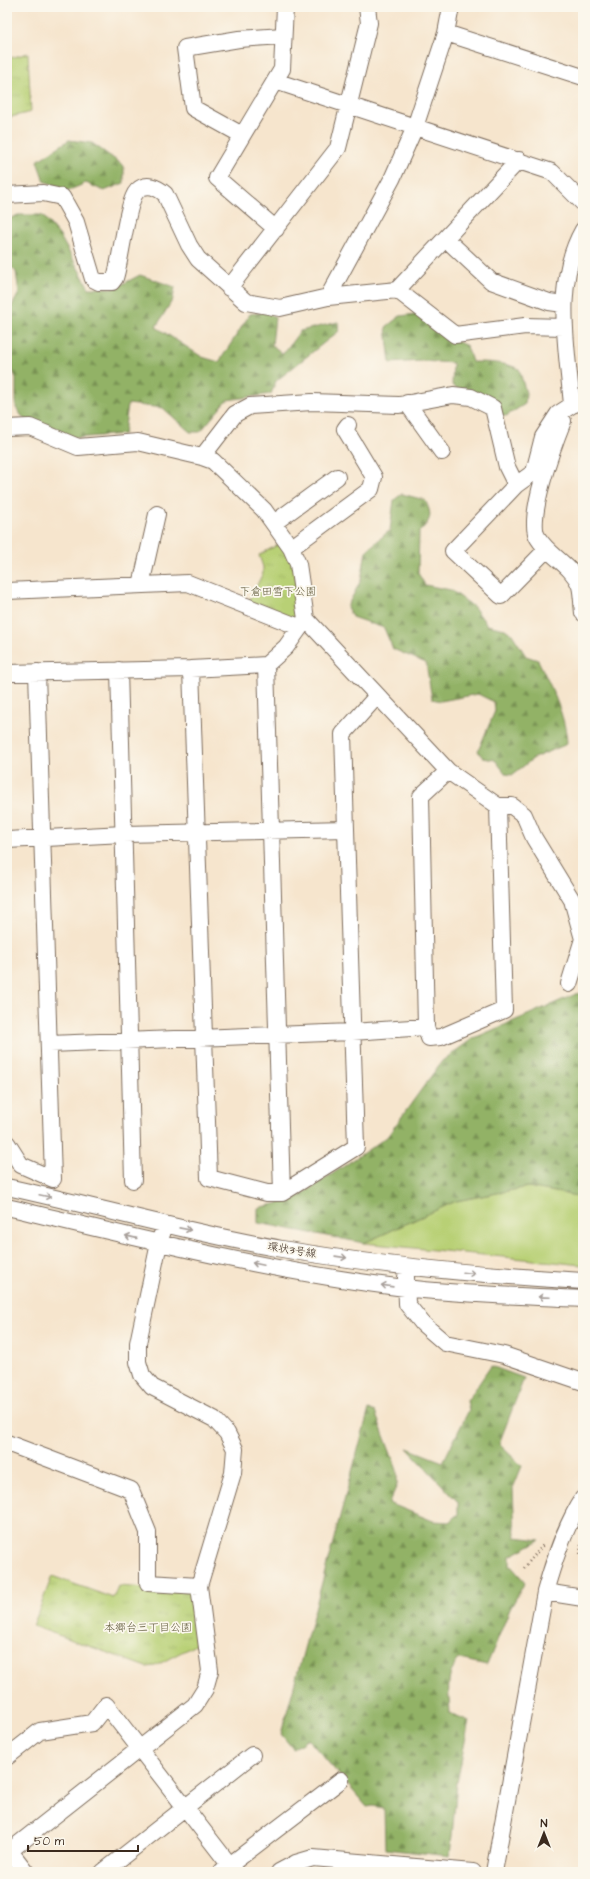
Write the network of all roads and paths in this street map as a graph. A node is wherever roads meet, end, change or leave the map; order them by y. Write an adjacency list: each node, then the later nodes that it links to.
1 (286, 7): 5 (street)
2 (367, 7): 8 (street)
3 (451, 7): 4 (street)
4 (446, 33): 6 (street); 9 (street)
5 (283, 36): 7 (street); 10 (street)
6 (583, 77)
7 (275, 81): 8 (street); 10 (street)
8 (349, 105): 9 (street); 14 (street)
9 (415, 127): 11 (street); 19 (street)
10 (242, 135): 14 (street)
11 (518, 160): 13 (street); 16 (street)
12 (7, 195): 17 (street)
13 (583, 202)
14 (276, 229): 17 (street)
15 (583, 230): 20 (street)
16 (446, 239): 18 (street); 20 (street)
17 (229, 288): 19 (street)
18 (398, 290): 19 (street); 21 (street)
19 (328, 297)
20 (564, 304): 21 (street)
21 (564, 327): 23 (street)
22 (407, 403): 26 (street); 27 (street); 29 (street)
23 (574, 405): 29 (street); 33 (street)
24 (348, 425): 32 (street)
25 (7, 428): 27 (street)
26 (442, 452)
27 (202, 456): 31 (street)
28 (336, 477): 31 (street)
29 (516, 485): 33 (street)
30 (156, 514): 34 (street)
31 (274, 523): 32 (street)
32 (291, 548): 37 (street)
33 (547, 549): 36 (street)
34 (141, 585): 35 (street); 37 (street)
35 (7, 591)
36 (583, 614)
37 (303, 623): 38 (street); 43 (street)
38 (266, 665): 39 (street); 47 (street)
39 (191, 669): 40 (street); 48 (street)
40 (119, 670): 41 (street); 49 (street)
41 (37, 672): 42 (street); 50 (street)
42 (7, 673)
43 (377, 696): 44 (street); 46 (street)
44 (448, 771): 45 (street); 53 (street)
45 (498, 806): 52 (street); 53 (street)
46 (346, 829): 47 (street); 54 (street)
47 (271, 830): 48 (street); 55 (street)
48 (196, 832): 49 (street); 56 (street)
49 (124, 834): 50 (street); 57 (street)
50 (43, 839): 51 (street); 58 (street)
51 (7, 840)
52 (569, 984)
53 (426, 1027): 54 (street)
54 (352, 1032): 55 (street); 62 (street)
55 (278, 1035): 56 (street); 62 (street)
56 (204, 1037): 57 (street); 62 (street)
57 (130, 1040): 58 (street); 60 (street)
58 (50, 1044): 59 (street)
59 (7, 1143)
60 (133, 1180)
61 (7, 1187): 64 (street, 環状3号線, one-way to 64)
62 (282, 1193)
63 (7, 1207): 65 (street, 環状3号線, one-way to 63)
64 (165, 1225): 65 (street); 66 (street, 環状3号線, one-way to 66)
65 (159, 1243): 68 (street, 環状3号線, one-way to 65); 75 (street)
66 (405, 1266): 67 (street, 環状3号線, one-way to 67); 68 (street)
67 (583, 1281)
68 (406, 1288): 69 (street, 環状3号線, one-way to 68); 70 (street)
69 (583, 1299)
70 (583, 1382)
71 (7, 1443): 75 (street)
72 (583, 1498): 76 (street)
73 (582, 1532): 74 (path)
74 (583, 1557)
75 (199, 1586): 78 (street)
76 (545, 1592): 77 (street); 90 (street)
77 (583, 1598)
78 (140, 1749): 80 (street); 82 (street); 83 (street)
79 (252, 1755): 82 (street)
80 (7, 1756)
81 (340, 1780): 85 (street)
82 (185, 1807): 85 (street); 87 (street)
83 (8, 1850): 86 (street)
84 (345, 1866): 88 (street); 89 (street)
85 (228, 1870)
86 (26, 1872)
87 (103, 1872)
88 (279, 1872)
89 (473, 1872)
90 (494, 1872)

